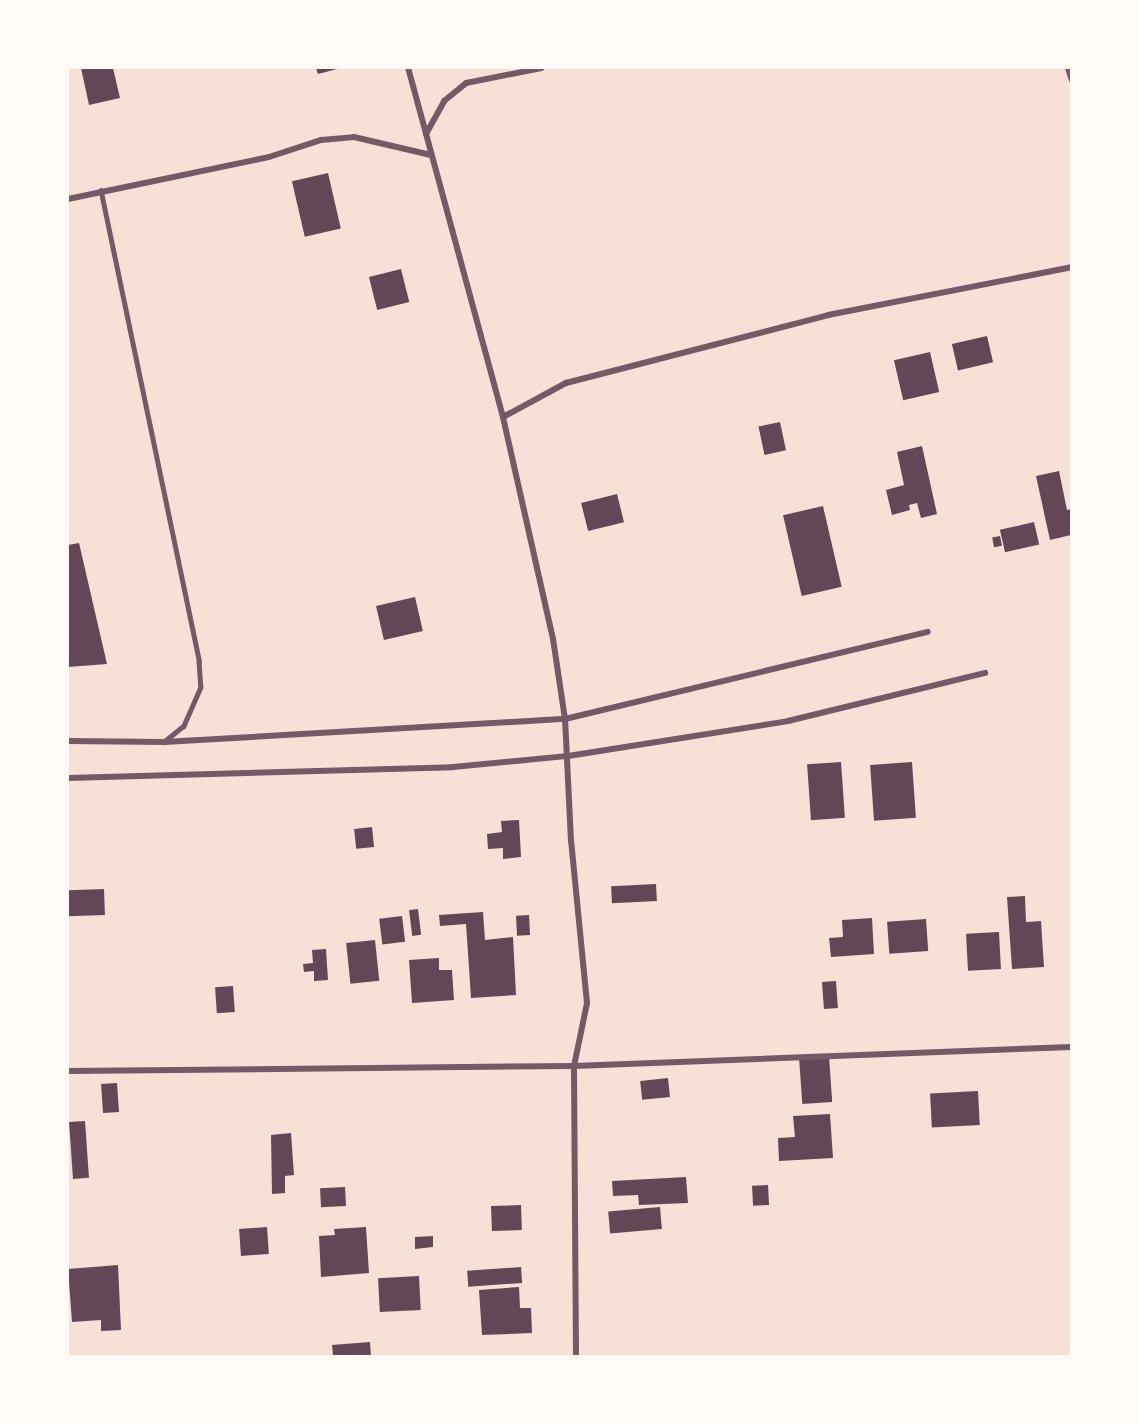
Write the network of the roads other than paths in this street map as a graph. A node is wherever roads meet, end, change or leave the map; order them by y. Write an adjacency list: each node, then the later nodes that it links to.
1 (408, 68): 5 (street)
2 (542, 68): 5 (street)
3 (1068, 68): 4 (street)
4 (1071, 80)
5 (426, 134): 6 (street)
6 (431, 155): 7 (street); 10 (street)
7 (101, 190): 8 (street); 15 (lane)
8 (68, 199)
9 (1071, 267): 10 (street)
10 (503, 417): 13 (street)
11 (928, 632): 13 (street)
12 (986, 673): 16 (street)
13 (565, 719): 15 (street); 16 (street)
14 (68, 741): 15 (street)
15 (164, 742)
16 (568, 756): 17 (street); 19 (street)
17 (68, 778)
18 (1071, 1047): 19 (street)
19 (574, 1066): 20 (street); 21 (street)
20 (68, 1071)
21 (576, 1356)

